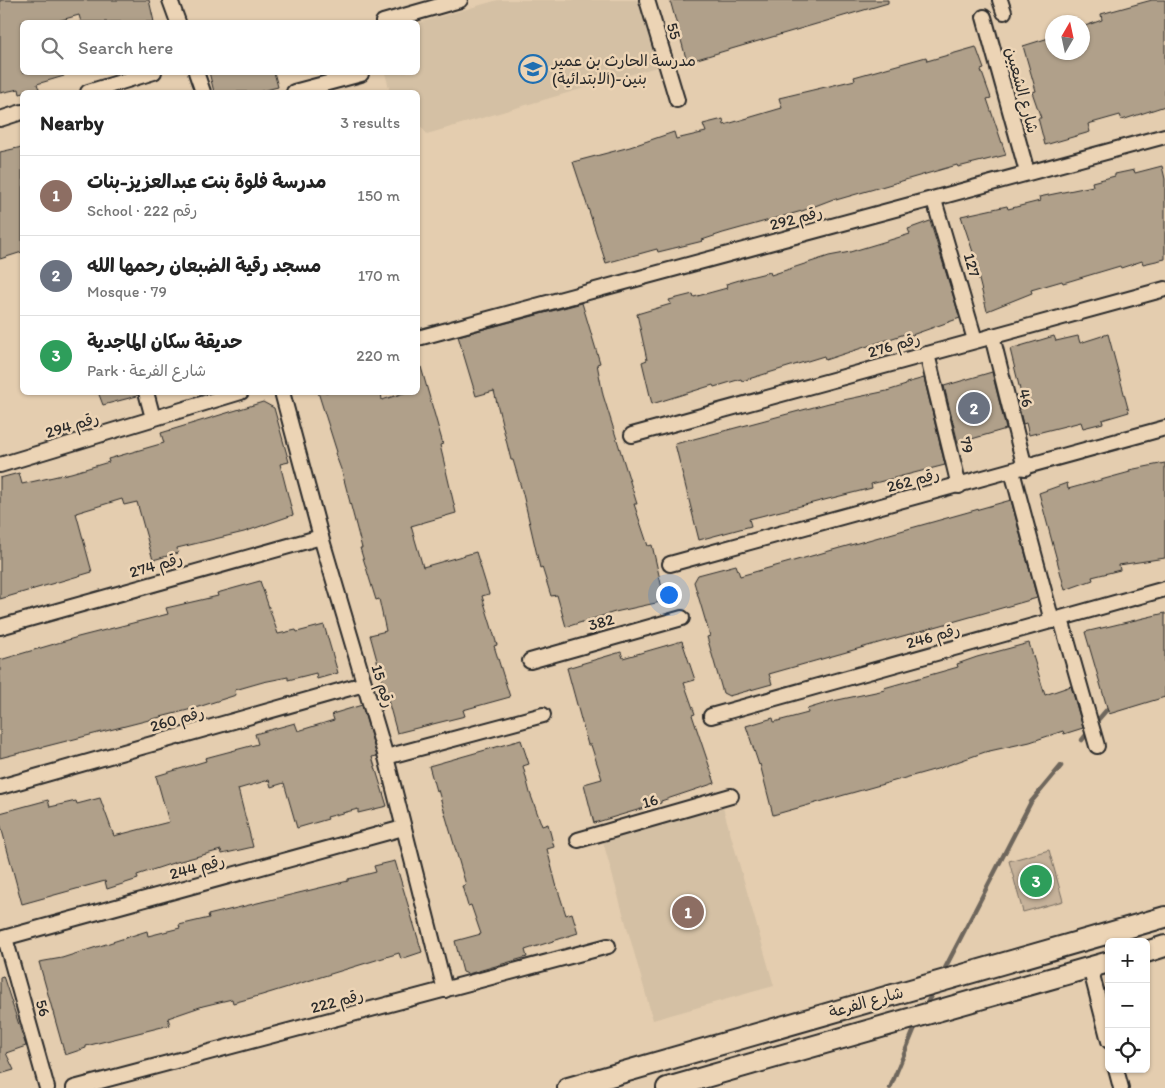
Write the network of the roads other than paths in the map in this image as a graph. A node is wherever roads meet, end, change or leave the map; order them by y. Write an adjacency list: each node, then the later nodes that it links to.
1 (170, 0): 5 (street)
2 (460, 0): 6 (street)
3 (647, 0): 13 (street, 55)
4 (984, 17): 17 (street, شارع الشعبين)
5 (177, 20)
6 (390, 20)
7 (144, 75): 10 (street)
8 (197, 75): 11 (street)
9 (357, 75): 12 (street)
10 (95, 90)
11 (202, 90)
12 (301, 90)
13 (677, 100)
14 (20, 113): 15 (street)
15 (0, 119)
16 (1165, 136): 17 (street, رقم 292)
17 (1027, 172): 18 (street, رقم 292)
18 (934, 200): 21 (street, رقم 292); 22 (street, 127)
19 (1165, 289): 20 (street, رقم 276)
20 (992, 336): 22 (street, رقم 276); 31 (street, 46)
21 (420, 337)
22 (975, 340): 23 (street, رقم 276)
23 (927, 354): 29 (street, رقم 276); 32 (street, 79)
24 (147, 395): 27 (street)
25 (231, 395): 27 (street, رقم 294)
26 (283, 395): 33 (street, رقم 15)
27 (153, 418): 30 (street, رقم 294)
28 (1165, 428): 31 (street, رقم 262)
29 (632, 436)
30 (0, 465)
31 (1019, 470): 32 (street, رقم 262); 37 (street, 46)
32 (959, 486): 34 (street, رقم 262)
33 (321, 537): 38 (street, رقم 274); 40 (street, رقم 15)
34 (670, 564)
35 (1165, 589): 37 (street, رقم 246)
36 (682, 618): 39 (street, 382)
37 (1056, 620): 42 (street, رقم 246); 43 (street, 46)
38 (0, 627)
39 (530, 661)
40 (364, 684): 44 (street, رقم 15); 45 (street, رقم 260)
41 (543, 715): 44 (street)
42 (711, 716)
43 (1097, 746)
44 (386, 758): 47 (street, رقم 15)
45 (0, 787)
46 (731, 796): 48 (street, 16)
47 (403, 828): 50 (street, رقم 244); 56 (street, رقم 15)
48 (578, 840)
49 (1165, 917): 61 (street, شارع الفرعة)
50 (2, 939): 59 (street, 56)
51 (608, 946): 56 (street, رقم 222)
52 (1165, 946): 53 (street)
53 (1150, 951)
54 (1105, 963): 55 (street, شارع الفرعة)
55 (1090, 967): 57 (street); 62 (street, شارع الفرعة)
56 (445, 990): 60 (street, رقم 222)
57 (1106, 1028)
58 (1117, 1073): 63 (street)
59 (47, 1088)
60 (74, 1088)
61 (568, 1088)
62 (667, 1088)
63 (1121, 1088)

